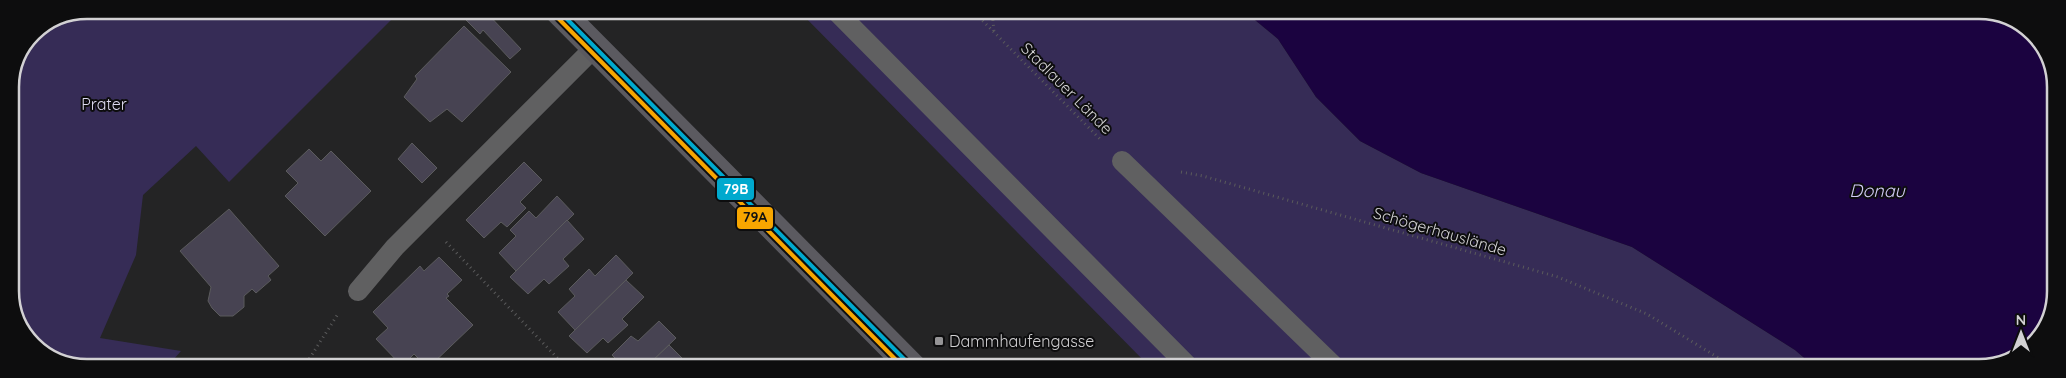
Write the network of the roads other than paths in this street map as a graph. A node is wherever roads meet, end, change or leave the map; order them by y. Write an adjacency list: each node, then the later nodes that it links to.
1 (567, 19): 3 (main road)
2 (844, 19): 7 (lane)
3 (594, 47): 5 (lane); 6 (main road)
4 (1122, 161): 8 (lane)
5 (358, 291)
6 (903, 359)
7 (1181, 359)
8 (1327, 359)

